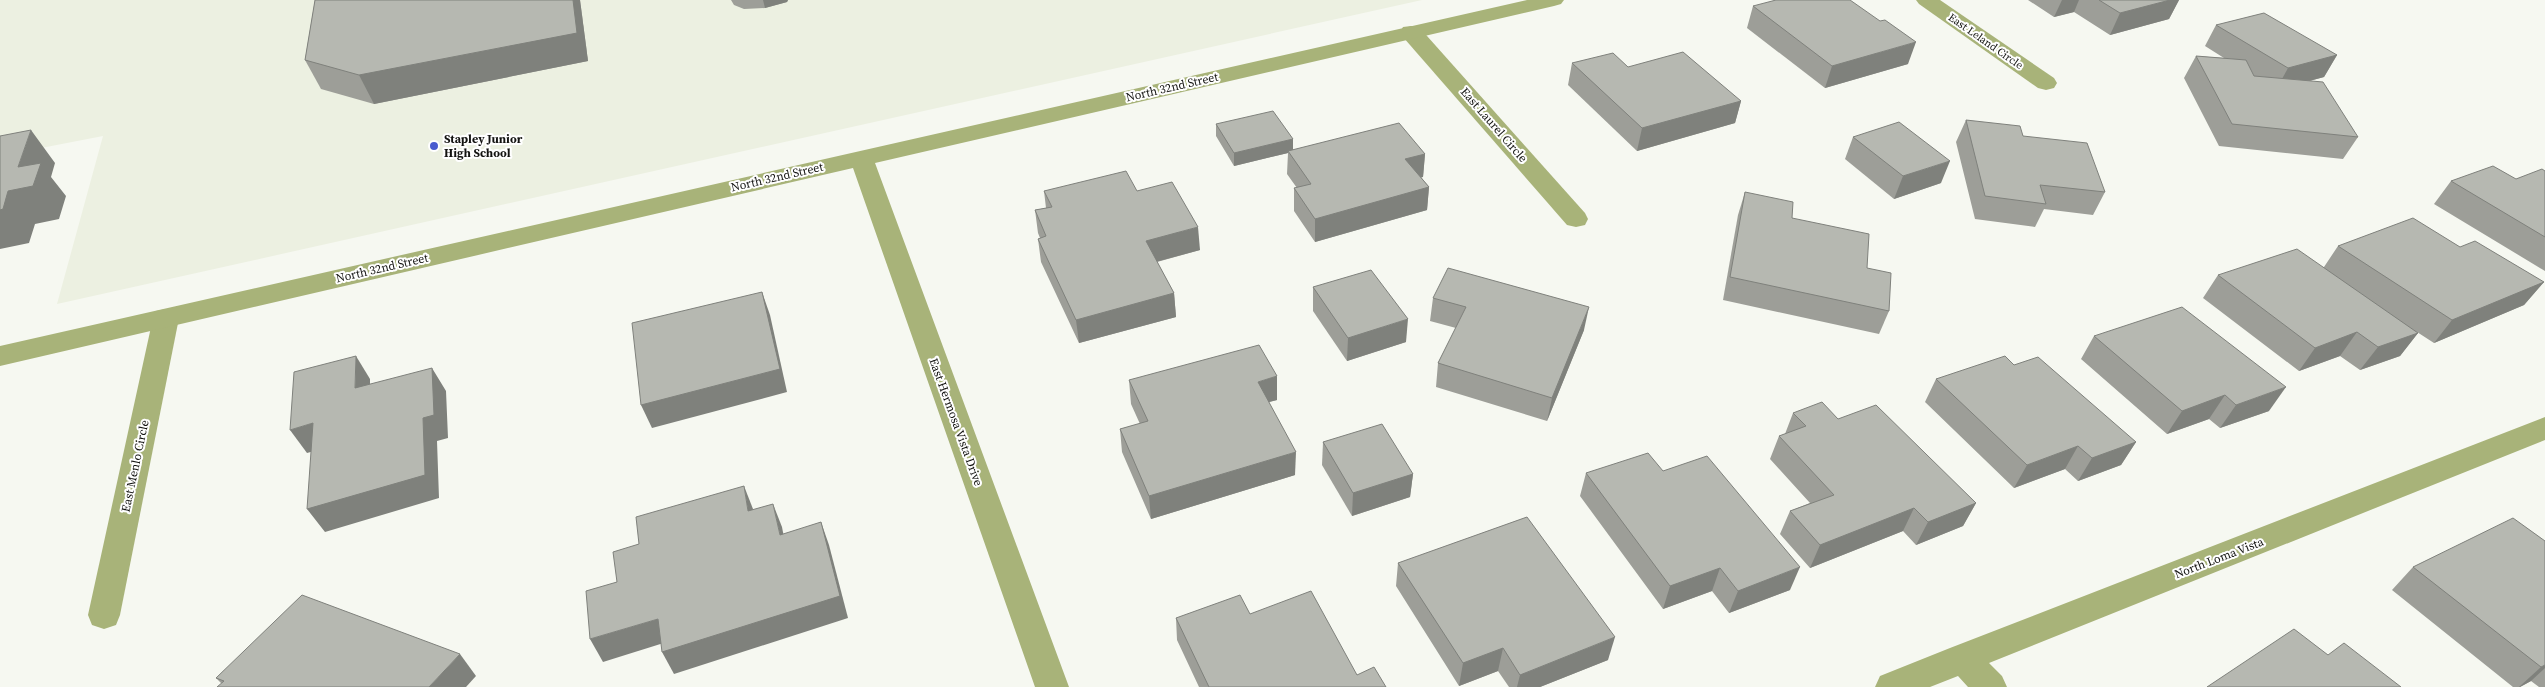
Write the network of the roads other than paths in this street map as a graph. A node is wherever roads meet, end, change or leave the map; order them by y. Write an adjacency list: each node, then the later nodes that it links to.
1 (1554, 0): 3 (street, North 32nd Street)
2 (1926, 0): 4 (street, East Leland Circle)
3 (1411, 32): 5 (street, North 32nd Street); 6 (street, East Laurel Circle)
4 (2046, 83)
5 (861, 158): 7 (street, North 32nd Street); 12 (street, East Hermosa Vista Drive)
6 (1576, 218)
7 (166, 318): 8 (street, North 32nd Street); 10 (street, East Menlo Circle)
8 (0, 356)
9 (2540, 437): 11 (street, North Loma Vista)
10 (104, 615)
11 (1962, 658): 13 (street, North Loma Vista); 14 (street)
12 (1052, 687)
13 (1892, 687)
14 (1990, 687)

